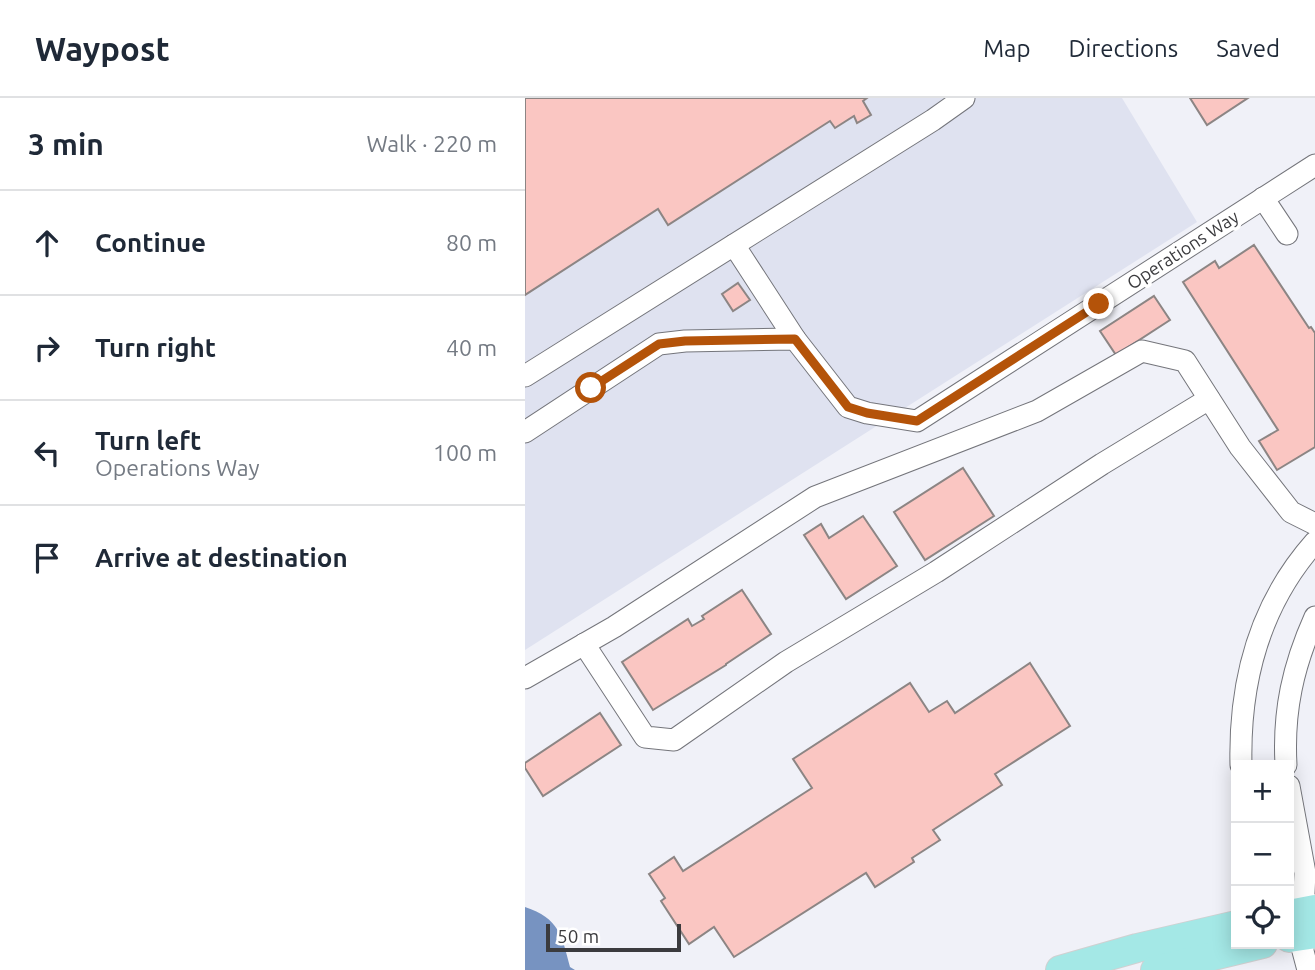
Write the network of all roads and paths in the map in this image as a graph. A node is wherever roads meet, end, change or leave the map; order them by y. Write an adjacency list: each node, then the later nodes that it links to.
1 (964, 98): 5 (street)
2 (1315, 165): 3 (street, Operations Way)
3 (1263, 198): 4 (street); 6 (street, Operations Way)
4 (1287, 234)
5 (734, 245): 6 (street); 7 (street)
6 (795, 339): 9 (street)
7 (525, 376)
8 (1209, 399): 10 (street); 13 (street); 13 (street)
9 (525, 432)
10 (1315, 524)
11 (1315, 542): 15 (street)
12 (1315, 617): 16 (street)
13 (584, 644): 14 (street)
14 (525, 678)
15 (1241, 760)
16 (1286, 760)
17 (1294, 813): 18 (street)
18 (1300, 925): 23 (street)
19 (1231, 926): 21 (main road)
20 (1242, 949): 22 (main road)
21 (1060, 970)
22 (1155, 970)
23 (1308, 970)

